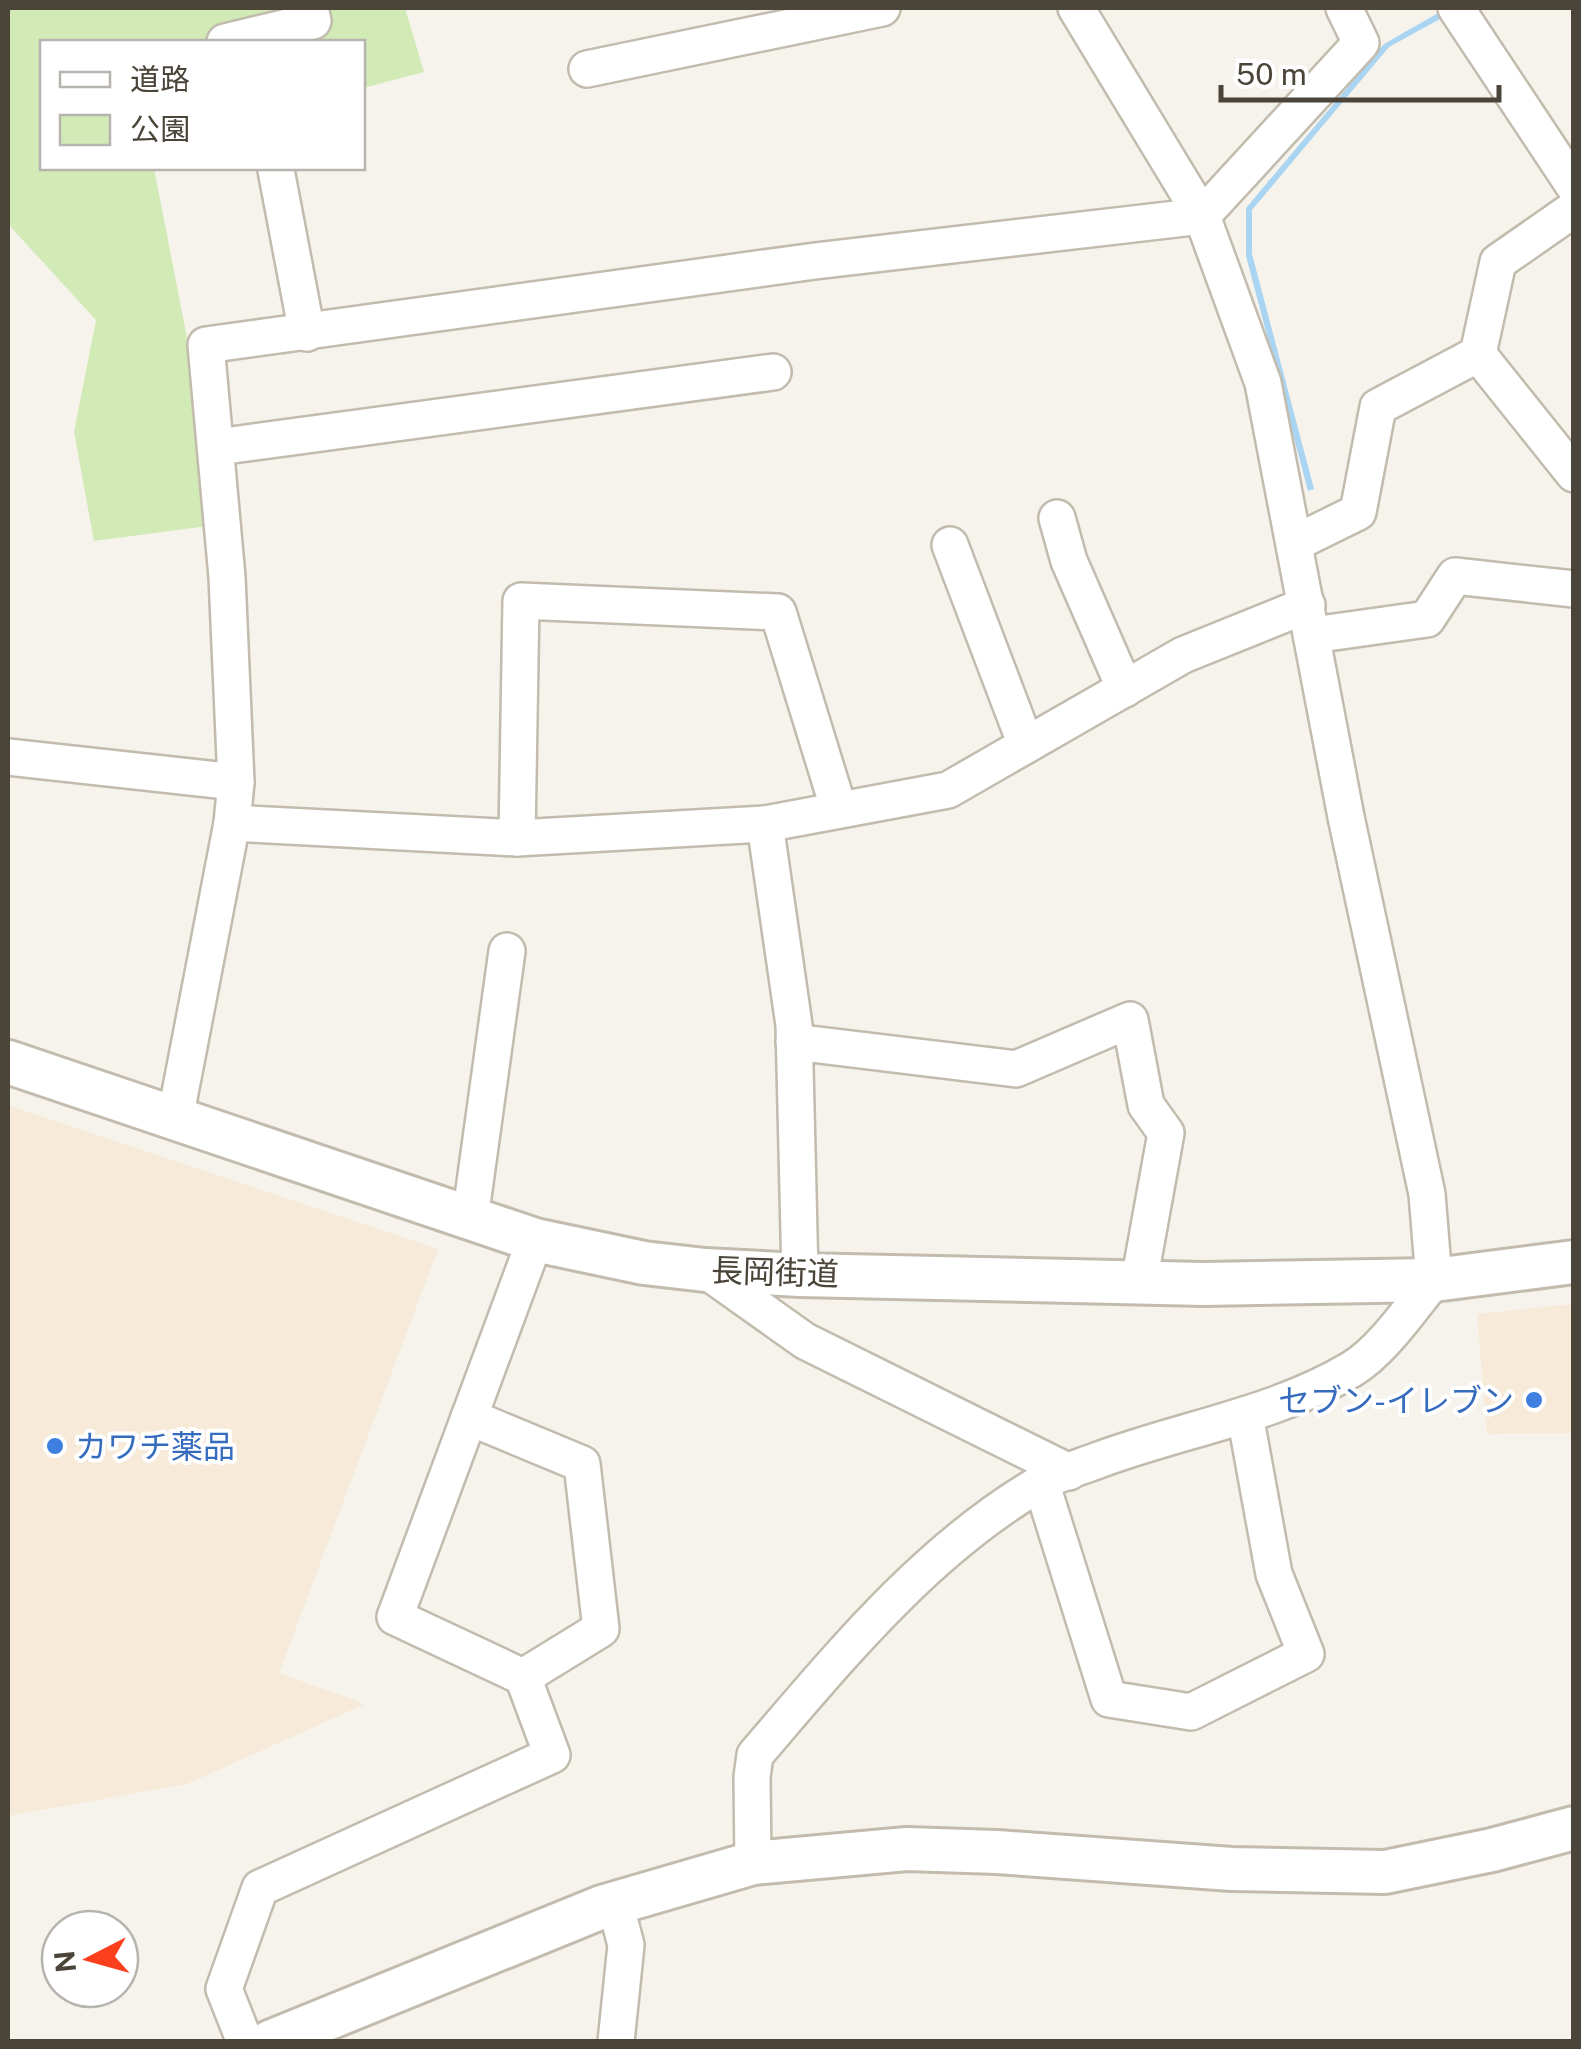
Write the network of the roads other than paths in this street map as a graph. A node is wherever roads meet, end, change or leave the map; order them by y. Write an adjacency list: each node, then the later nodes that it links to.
1 (310, 8): 7 (street)
2 (882, 8): 8 (street)
3 (1076, 8): 6 (street)
4 (1344, 8): 12 (street)
5 (1456, 8): 10 (street)
6 (1099, 23): 12 (street)
7 (234, 40)
8 (587, 69)
9 (276, 170): 13 (street)
10 (1574, 186)
11 (1574, 209): 14 (street)
12 (1202, 216): 13 (street); 19 (street)
13 (307, 333): 16 (street)
14 (1478, 354): 17 (street); 19 (street)
15 (774, 372): 16 (street)
16 (217, 447): 26 (street)
17 (1574, 474)
18 (1057, 518): 23 (street)
19 (1295, 542): 22 (street)
20 (950, 546): 24 (street)
21 (1574, 589): 22 (street)
22 (1310, 620): 23 (street); 40 (street)
23 (1124, 689): 24 (street)
24 (1026, 745): 27 (street)
25 (8, 757): 26 (street)
26 (236, 782): 28 (street)
27 (839, 810): 29 (street); 30 (street)
28 (232, 822): 30 (street); 34 (street)
29 (765, 824): 30 (street); 32 (street)
30 (517, 838)
31 (507, 952): 35 (street)
32 (794, 1042): 39 (street); 41 (street)
33 (8, 1062): 34 (street, 長岡街道)
34 (175, 1119): 35 (street, 長岡街道)
35 (470, 1219): 36 (street, 長岡街道)
36 (535, 1240): 38 (street, 長岡街道); 43 (street)
37 (1574, 1262): 40 (street, 長岡街道)
38 (705, 1270): 39 (street, 長岡街道); 44 (street)
39 (800, 1274): 41 (street, 長岡街道)
40 (1434, 1280): 41 (street, 長岡街道); 42 (street)
41 (1140, 1282)
42 (1245, 1416): 44 (street); 44 (street)
43 (469, 1418): 45 (street); 45 (street)
44 (1055, 1477): 47 (street)
45 (523, 1676): 49 (street)
46 (1574, 1828): 47 (street)
47 (753, 1863): 48 (street)
48 (614, 1903): 50 (street); 51 (street)
49 (245, 2042)
50 (270, 2042)
51 (616, 2042)

